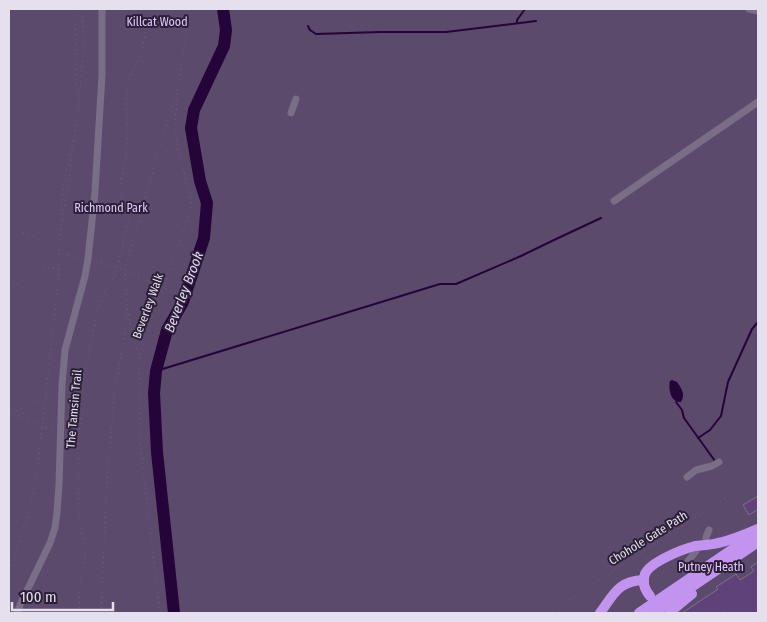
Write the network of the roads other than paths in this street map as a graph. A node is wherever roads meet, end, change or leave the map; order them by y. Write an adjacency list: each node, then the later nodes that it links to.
1 (102, 9): 20 (street)
2 (749, 9): 3 (street)
3 (758, 11)
4 (296, 99): 6 (street)
5 (758, 102): 7 (street)
6 (292, 113)
7 (614, 201)
8 (719, 462): 9 (street)
9 (687, 477)
10 (709, 530): 13 (street)
11 (758, 530): 13 (highway); 17 (highway)
12 (758, 542): 15 (highway)
13 (701, 546): 14 (street); 16 (highway)
14 (688, 561)
15 (722, 567): 17 (highway); 22 (highway)
16 (644, 580): 18 (highway); 21 (highway)
17 (684, 588): 19 (highway)
18 (650, 596)
19 (646, 612)
20 (17, 613)
21 (600, 613)
22 (669, 613)

